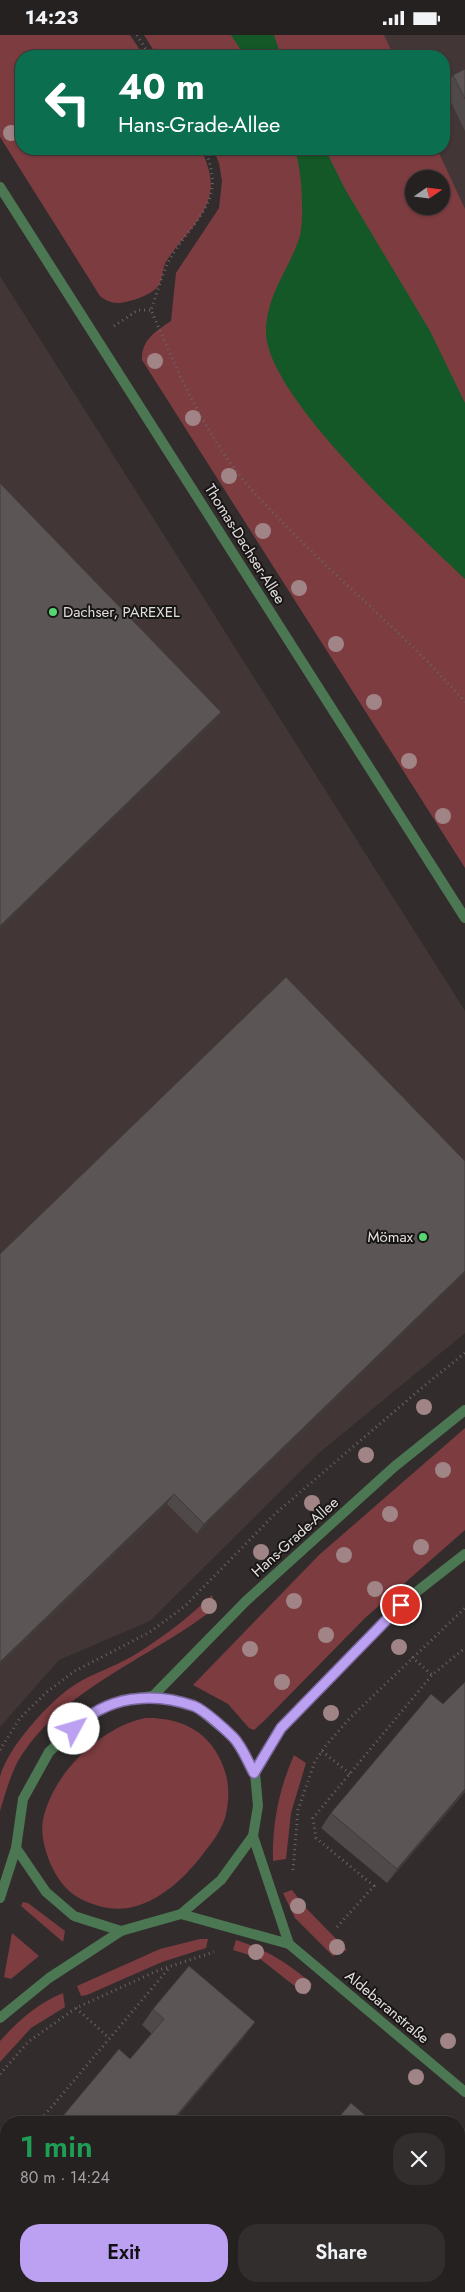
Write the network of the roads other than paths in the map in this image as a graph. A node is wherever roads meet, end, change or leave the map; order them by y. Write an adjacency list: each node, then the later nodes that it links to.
1 (0, 187): 2 (street, Thomas-Dachser-Allee)
2 (465, 918)
3 (465, 1410): 5 (street, Hans-Grade-Allee)
4 (465, 1554): 6 (street)
5 (154, 1696): 6 (street); 8 (street)
6 (254, 1773): 7 (street)
7 (253, 1836): 10 (street); 12 (street)
8 (16, 1848): 9 (street); 11 (street)
9 (0, 1898)
10 (181, 1914): 11 (street); 12 (street, Aldebaranstraße)
11 (121, 1931): 13 (street)
12 (290, 1944): 14 (street, Aldebaranstraße)
13 (0, 2019)
14 (465, 2092)

